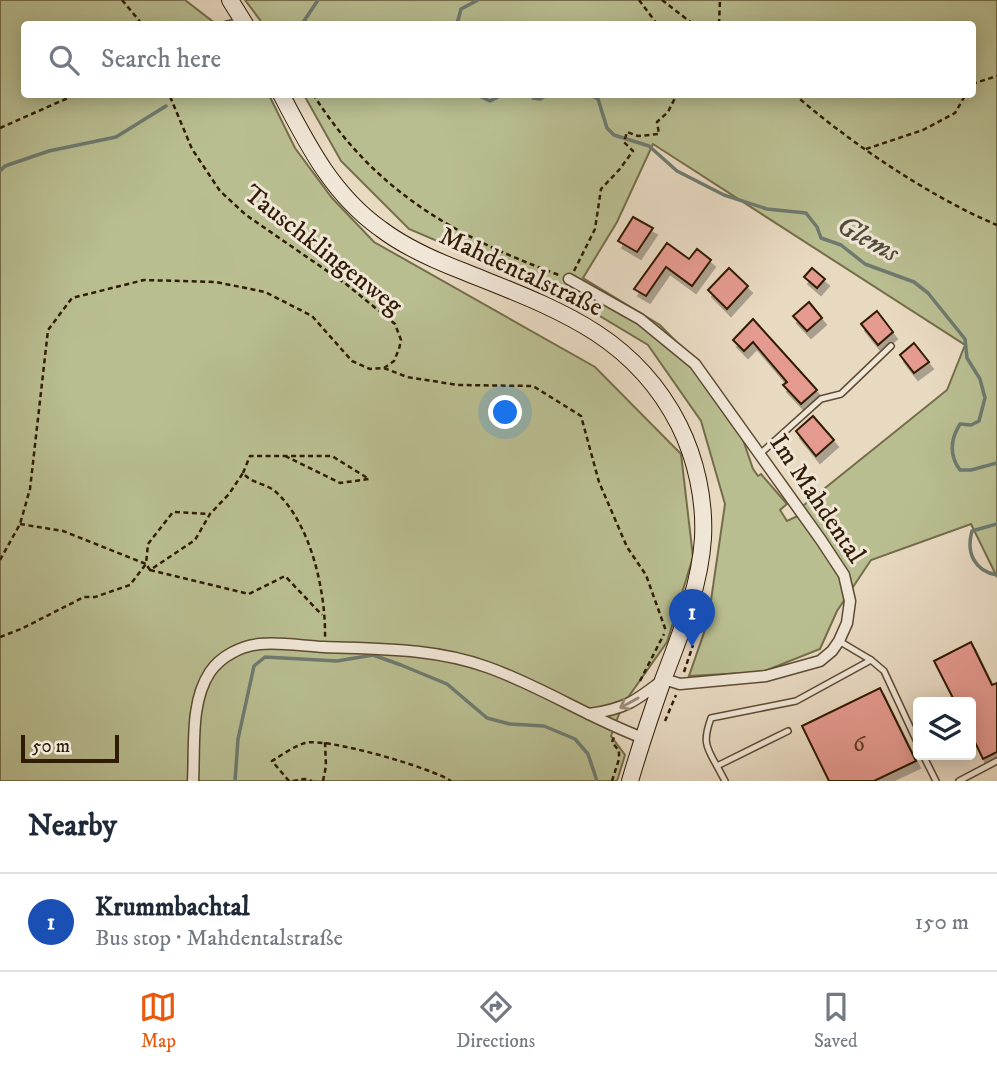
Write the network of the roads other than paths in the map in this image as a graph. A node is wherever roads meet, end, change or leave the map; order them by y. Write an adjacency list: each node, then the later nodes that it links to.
1 (230, 0): 2 (main road)
2 (237, 21)
3 (283, 98): 9 (main road, Mahdentalstraße)
4 (569, 279): 6 (street, Im Mahdental)
5 (891, 345): 6 (lane)
6 (760, 454): 7 (street, Im Mahdental)
7 (839, 641): 8 (lane); 9 (street)
8 (871, 660): 12 (lane); 16 (lane)
9 (664, 679): 10 (street, one-way to 10); 13 (main road, Mahdentalstraße)
10 (589, 714): 13 (street); 17 (street)
11 (788, 731): 16 (lane)
12 (913, 733)
13 (643, 738): 18 (main road, Mahdentalstraße)
14 (926, 760): 20 (lane)
15 (997, 761): 21 (lane)
16 (717, 766): 19 (lane)
17 (193, 781)
18 (630, 781)
19 (724, 781)
20 (936, 781)
21 (959, 781)

